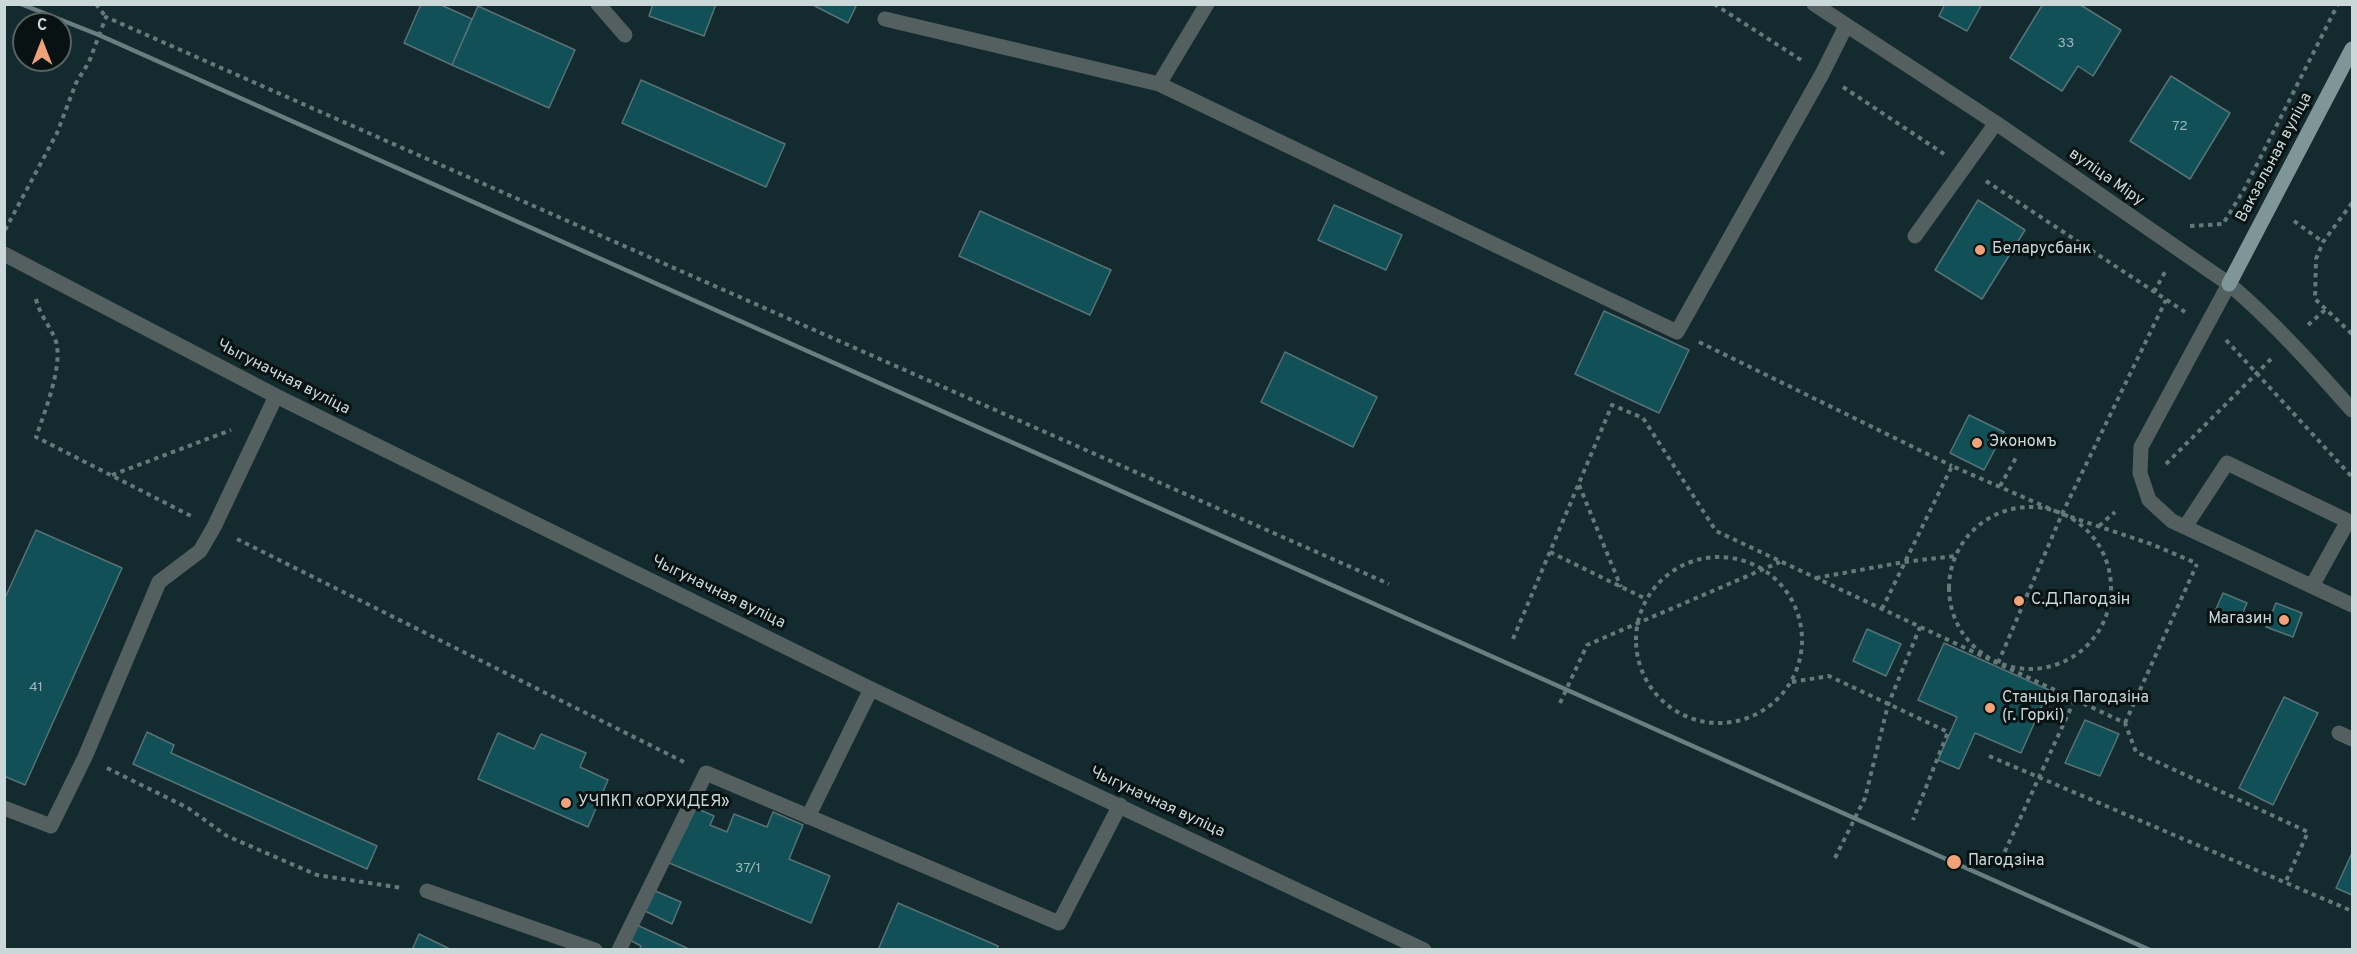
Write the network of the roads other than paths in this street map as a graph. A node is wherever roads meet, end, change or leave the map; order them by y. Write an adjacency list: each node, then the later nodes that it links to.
1 (597, 4): 6 (street)
2 (1207, 4): 8 (street)
3 (1814, 4): 5 (street, вуліца Міру)
4 (885, 19): 8 (street)
5 (1846, 26): 8 (street); 9 (street, вуліца Міру)
6 (625, 35)
7 (2352, 49): 12 (main road, Вакзальная вуліца)
8 (1160, 84)
9 (1996, 123): 10 (street); 12 (street, вуліца Міру)
10 (1916, 236)
11 (4, 254): 13 (street, Чыгуначная вуліца)
12 (2229, 284): 14 (street, вуліца Міру); 15 (street)
13 (276, 396): 18 (street, Чыгуначная вуліца); 20 (street)
14 (2352, 410)
15 (2185, 527): 16 (street); 16 (street)
16 (2312, 586): 17 (street)
17 (2352, 605)
18 (871, 689): 19 (street, Чыгуначная вуліца); 21 (street)
19 (1120, 805): 21 (street); 25 (street, Чыгуначная вуліца)
20 (4, 808)
21 (808, 817): 24 (street)
22 (427, 891): 23 (street)
23 (595, 950)
24 (619, 950)
25 (1424, 950)

